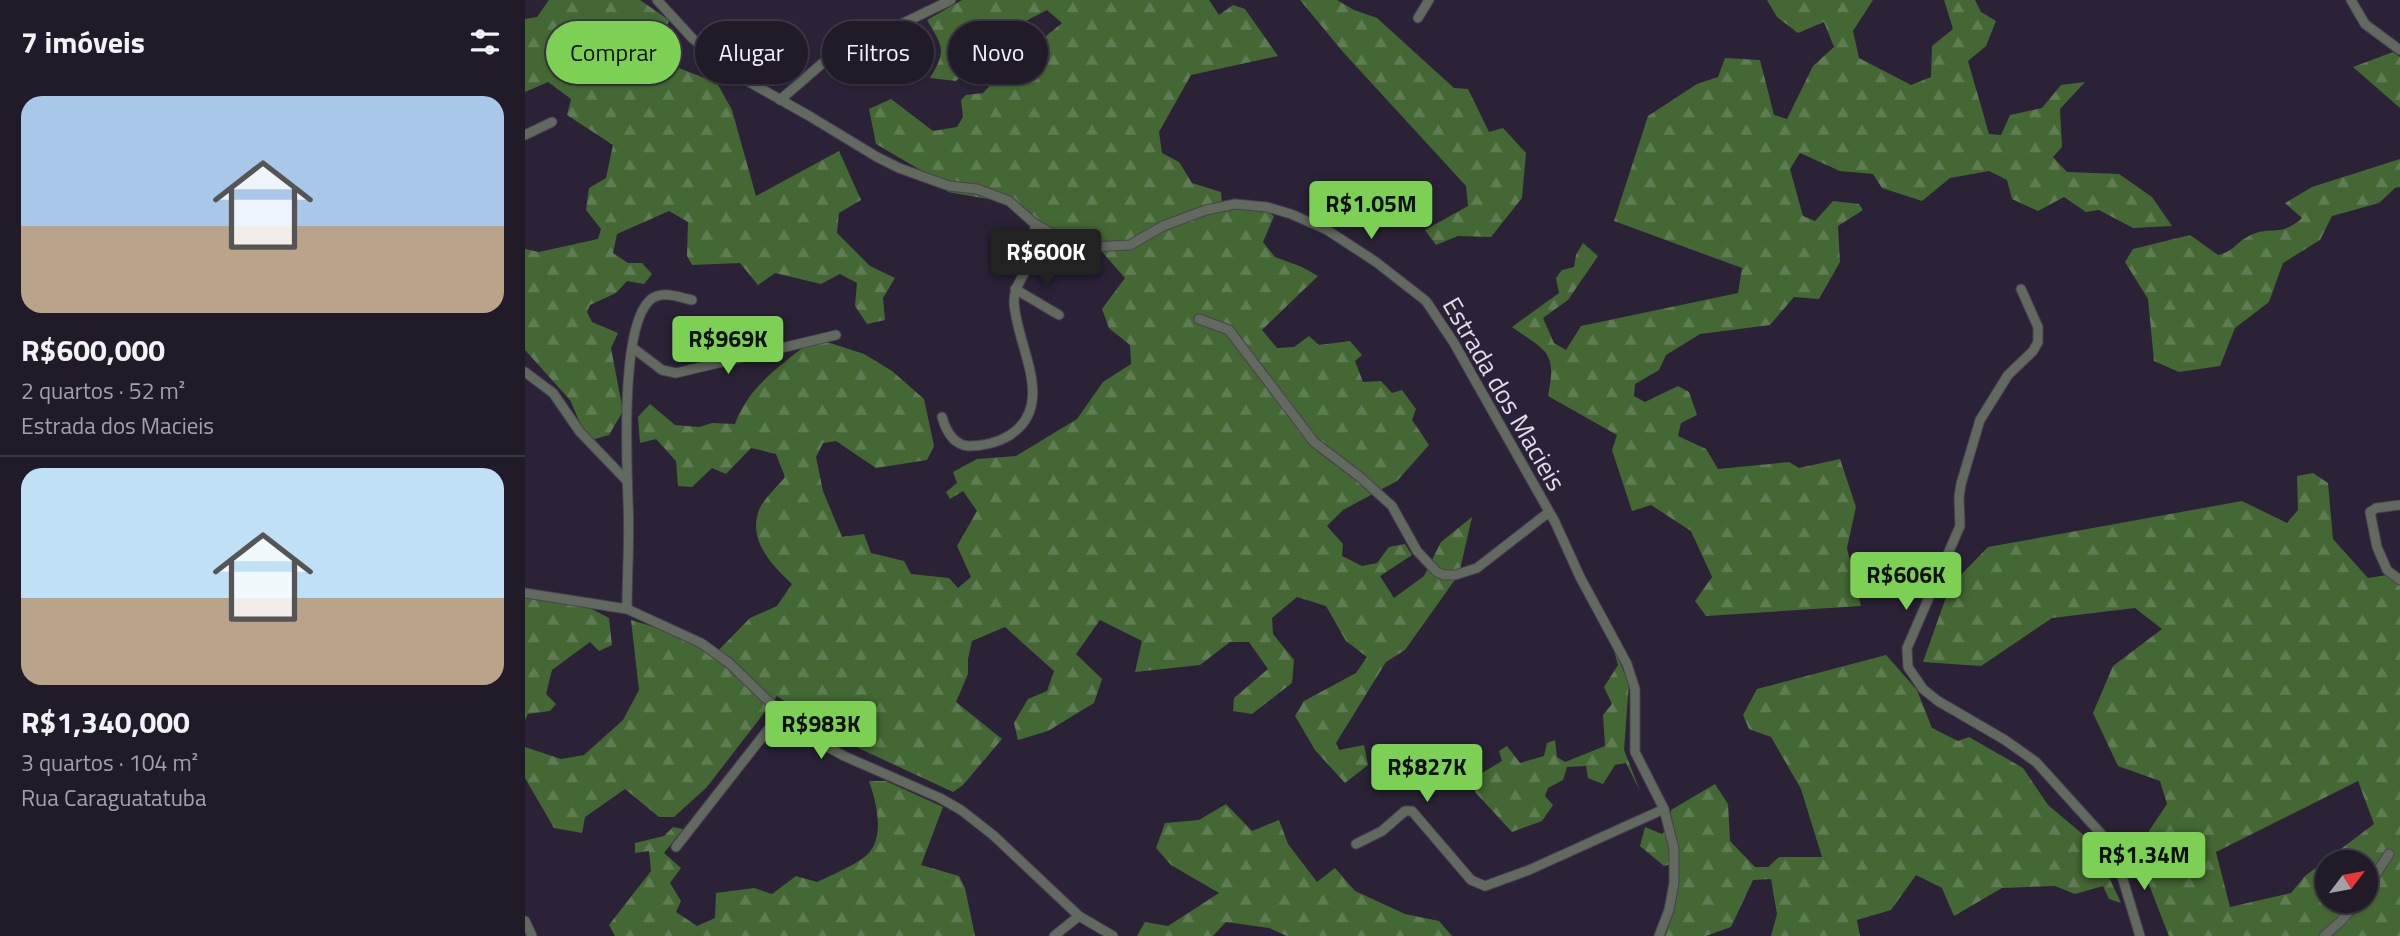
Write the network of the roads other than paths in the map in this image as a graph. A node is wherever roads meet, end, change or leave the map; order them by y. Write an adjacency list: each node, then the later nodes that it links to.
1 (657, 0): 7 (street, Estrada dos Macieis)
2 (951, 0): 7 (street)
3 (1429, 0): 5 (street)
4 (2351, 0): 6 (street)
5 (1418, 18)
6 (2400, 50)
7 (780, 100): 10 (street, Estrada dos Macieis)
8 (552, 122): 9 (street)
9 (525, 135)
10 (1035, 224): 11 (street); 22 (street, Estrada dos Macieis)
11 (1015, 289): 14 (street); 19 (street)
12 (2021, 289): 39 (street)
13 (691, 300): 17 (street)
14 (1059, 316)
15 (1199, 318): 22 (street)
16 (836, 335): 17 (street)
17 (633, 348): 20 (street)
18 (525, 372): 20 (street)
19 (941, 417)
20 (627, 481): 25 (street)
21 (2400, 505): 23 (street)
22 (1549, 512): 27 (street, Estrada dos Macieis)
23 (2400, 580)
24 (525, 593): 25 (street)
25 (627, 609): 26 (street)
26 (781, 713): 29 (street); 33 (street)
27 (1664, 809): 28 (street); 38 (street, Estrada dos Macieis)
28 (1356, 844)
29 (676, 847)
30 (2389, 854): 31 (street)
31 (2378, 870)
32 (2347, 914): 40 (street)
33 (1079, 916): 36 (street); 37 (street)
34 (525, 921): 35 (street)
35 (532, 936)
36 (1054, 936)
37 (1113, 936)
38 (1659, 936)
39 (2140, 936)
40 (2324, 936)

